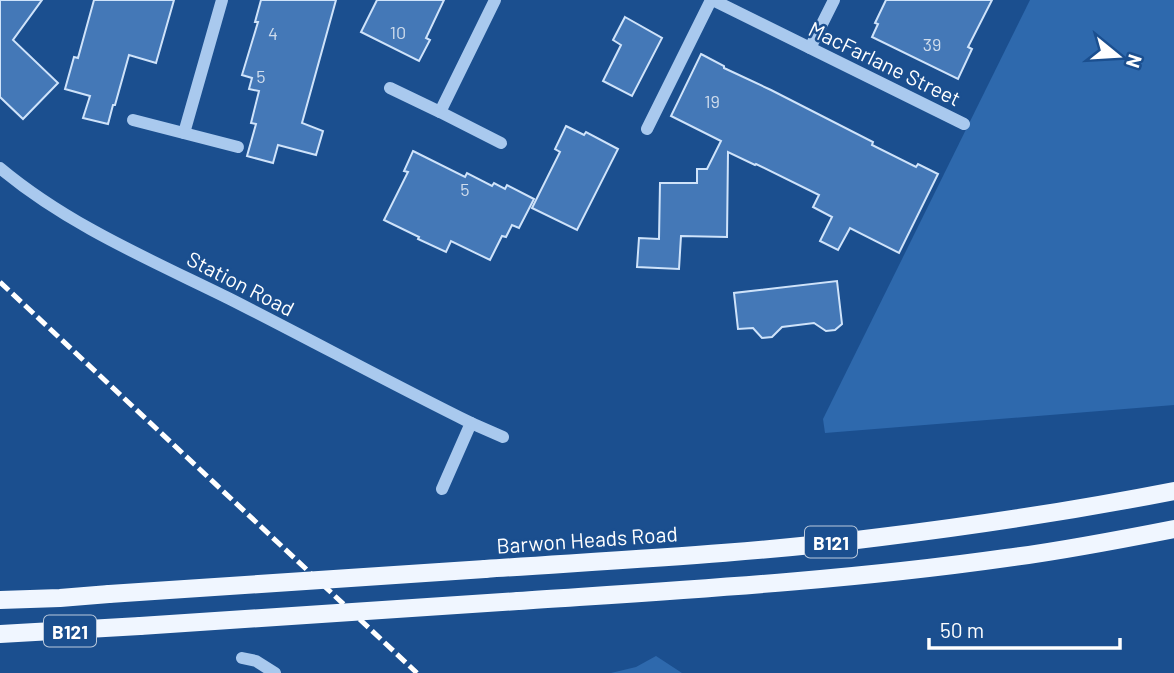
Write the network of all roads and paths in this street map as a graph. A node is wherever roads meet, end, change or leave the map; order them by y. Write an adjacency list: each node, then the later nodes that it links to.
1 (222, 0): 11 (street)
2 (495, 0): 7 (street)
3 (712, 0): 5 (street, MacFarlane Street); 10 (street)
4 (834, 0): 5 (street)
5 (810, 48): 9 (street, MacFarlane Street)
6 (390, 88): 7 (street)
7 (440, 112): 12 (street)
8 (132, 120): 11 (street)
9 (964, 124)
10 (647, 130)
11 (184, 133): 13 (street)
12 (501, 143)
13 (238, 147)
14 (0, 168): 15 (street, Station Road)
15 (471, 423): 16 (street, Station Road); 17 (street)
16 (503, 437)
17 (442, 489)
18 (1174, 491): 20 (main road, Barwon Heads Road / B121, bridge)
19 (1174, 529): 21 (main road, B121, bridge)
20 (0, 600)
21 (0, 634)
22 (242, 658): 23 (street)
23 (275, 673)

